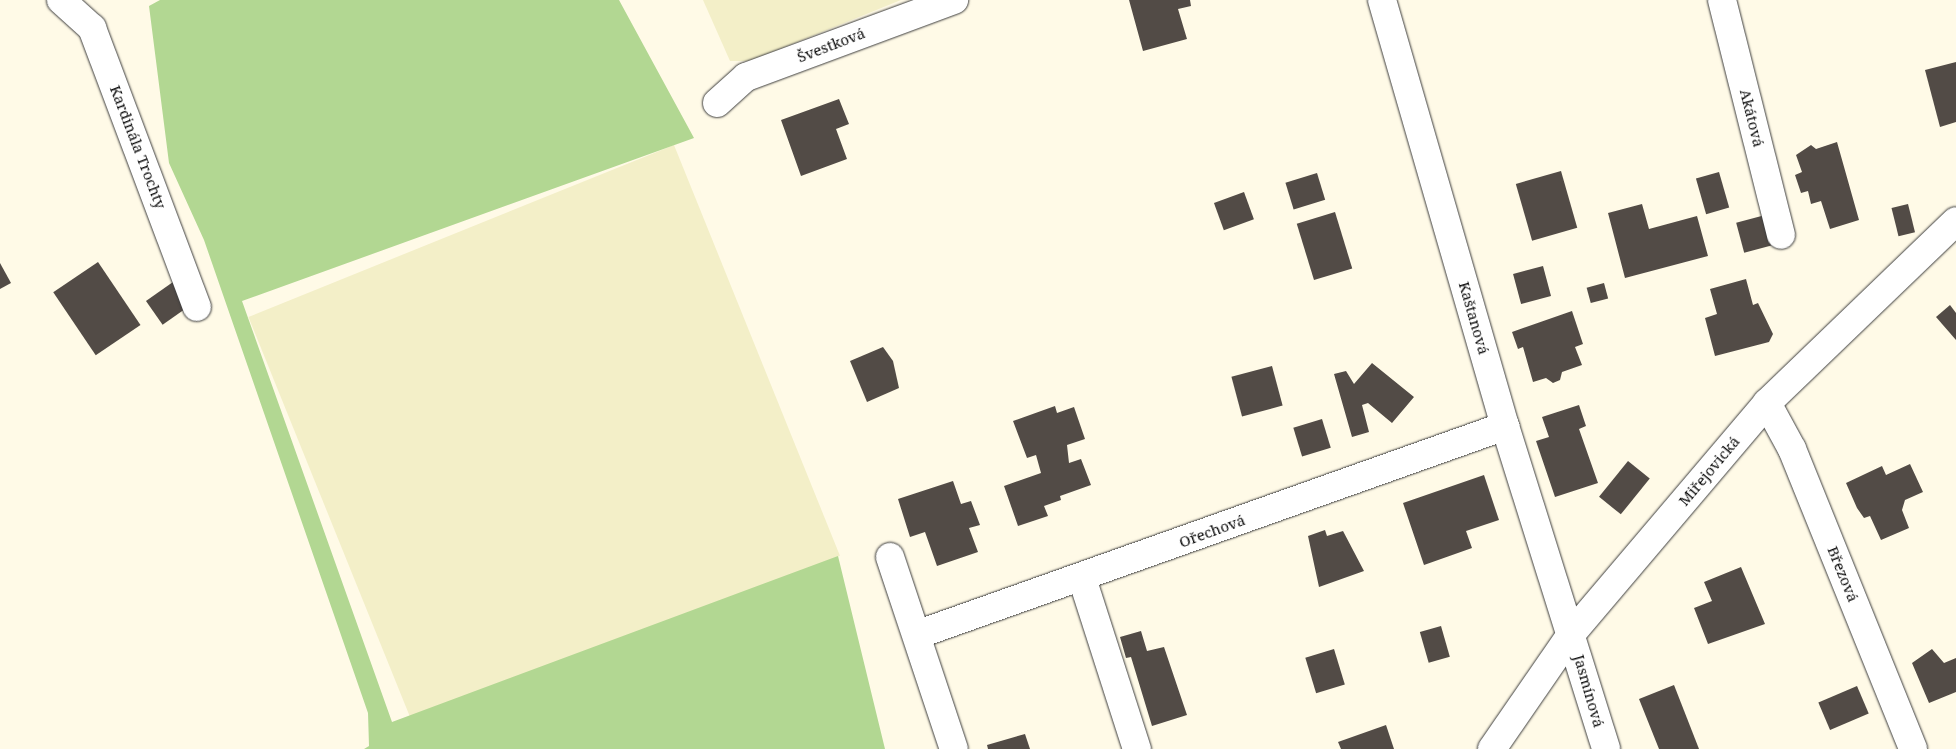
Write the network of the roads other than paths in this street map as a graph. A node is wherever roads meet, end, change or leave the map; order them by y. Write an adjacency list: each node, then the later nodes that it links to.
1 (61, 0): 8 (street, Kardinála Trochty)
2 (1382, 0): 10 (street, Kaštanová)
3 (1722, 0): 7 (street, Akátová)
4 (940, 2): 5 (street, Švestková)
5 (717, 103)
6 (1956, 221): 9 (street, Miřejovická)
7 (1781, 236)
8 (197, 307)
9 (1767, 402): 13 (street, Miřejovická); 19 (street, Březová)
10 (1505, 426): 12 (street, Ořechová); 13 (street, Kaštanová)
11 (890, 557): 14 (street)
12 (1082, 578): 14 (street, Ořechová); 16 (street)
13 (1572, 633): 17 (street, Miřejovická); 18 (street, Jasmínová)
14 (919, 634): 15 (street)
15 (954, 749)
16 (1137, 749)
17 (1492, 749)
18 (1606, 749)
19 (1913, 749)

